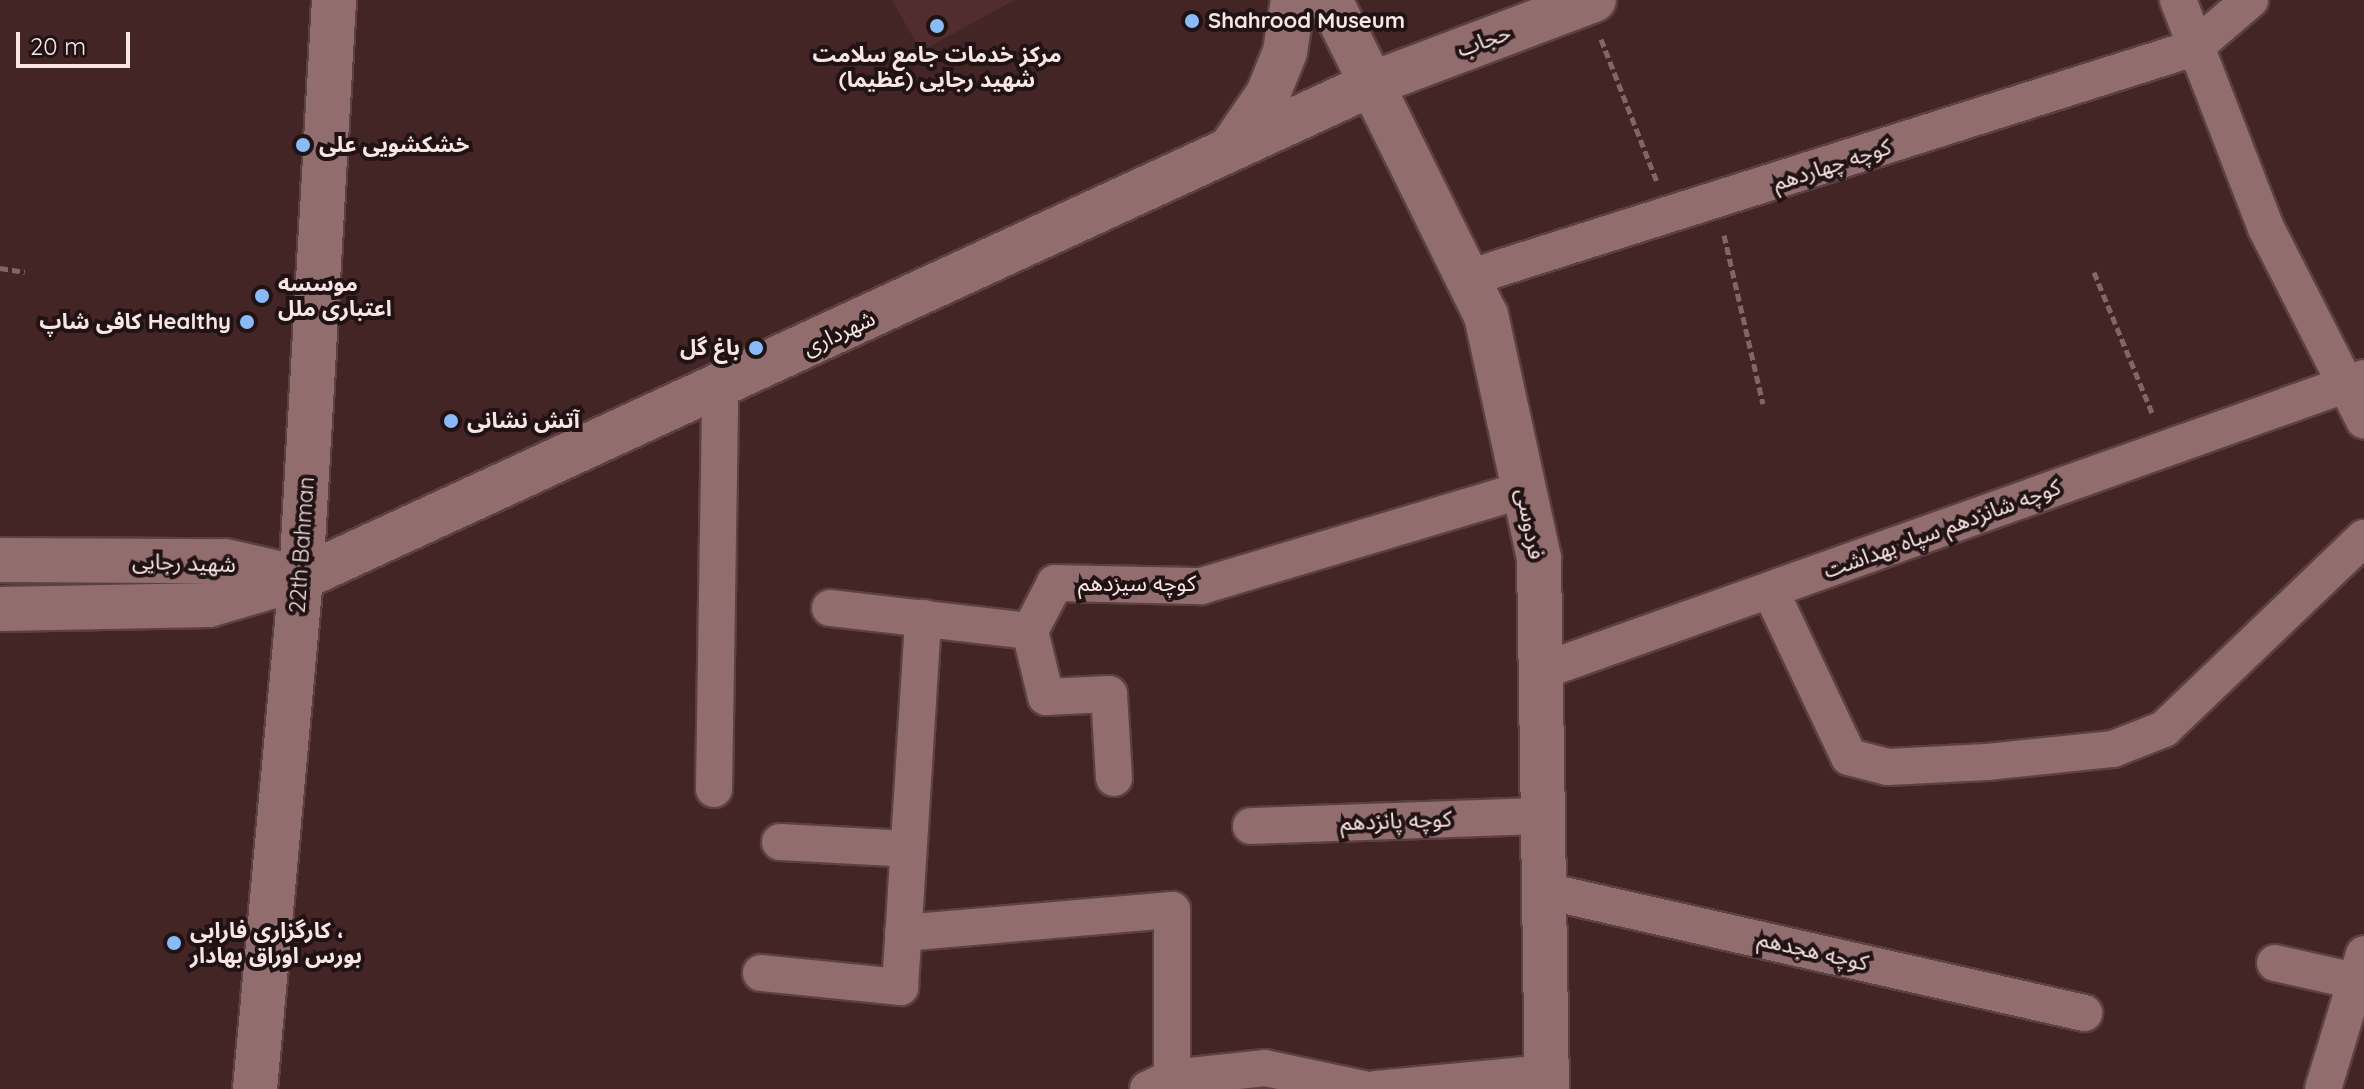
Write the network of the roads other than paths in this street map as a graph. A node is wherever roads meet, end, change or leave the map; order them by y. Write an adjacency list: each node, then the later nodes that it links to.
1 (334, 0): 17 (main road, 22th Bahman)
2 (1293, 0): 9 (main road)
3 (1330, 0): 8 (main road, فردوسی)
4 (2178, 0): 7 (street)
5 (2250, 0): 7 (street)
6 (1589, 1): 8 (main road, حجاب)
7 (2194, 48): 10 (street, کوچه چهاردهم); 11 (street)
8 (1374, 83): 9 (main road, شهرداری); 10 (main road, فردوسی)
9 (1230, 150): 12 (main road, شهرداری)
10 (1468, 278): 14 (main road, فردوسی)
11 (2354, 382): 13 (street); 18 (street, کوچه شانزدهم سپاه بهداشت)
12 (720, 389): 17 (main road, شهرداری); 25 (street)
13 (2364, 420)
14 (1524, 490): 22 (street, کوچه سیزدهم); 23 (main road, فردوسی)
15 (2364, 538): 18 (street)
16 (0, 560): 17 (main road, شهید رجایی)
17 (301, 578): 20 (main road, شهید رجایی); 38 (main road, 22th Bahman)
18 (1770, 590): 23 (street, کوچه شانزدهم سپاه بهداشت)
19 (830, 608): 21 (street)
20 (0, 609)
21 (923, 618): 22 (street); 29 (street)
22 (1030, 631): 24 (street)
23 (1539, 672): 26 (main road, فردوسی)
24 (1114, 778)
25 (714, 789)
26 (1541, 816): 27 (street, کوچه پانزدهم); 30 (main road, فردوسی)
27 (1251, 826)
28 (780, 842): 29 (street)
29 (908, 849): 31 (street)
30 (1541, 890): 35 (street, کوچه هجدهم); 36 (main road, فردوسی)
31 (903, 933): 33 (street); 37 (street)
32 (2275, 963): 34 (street)
33 (761, 973)
34 (2361, 973): 41 (street)
35 (2084, 1013)
36 (1546, 1081): 40 (street)
37 (1160, 1084): 39 (street)
38 (255, 1089)
39 (1363, 1089)
40 (1376, 1089)
41 (2323, 1089)

